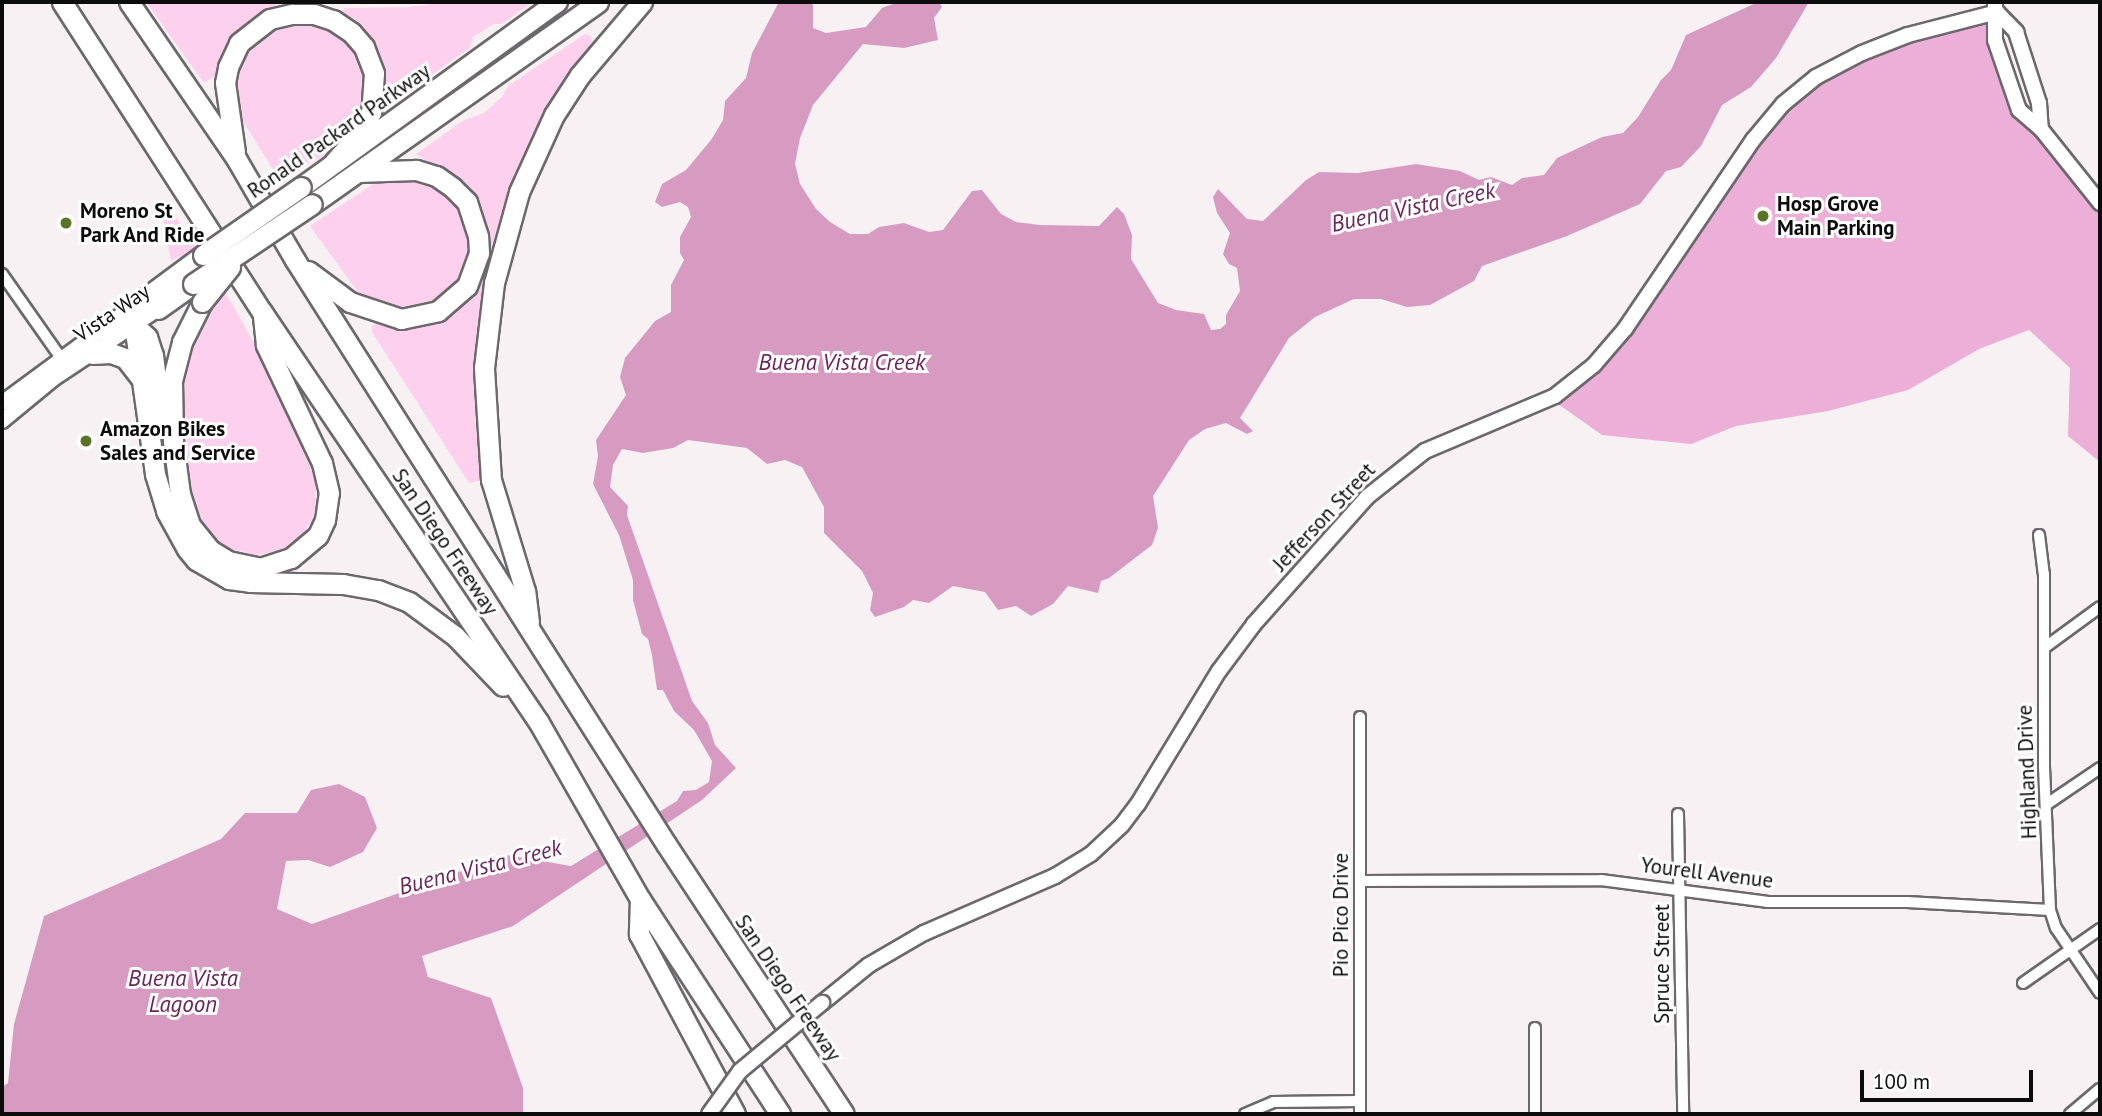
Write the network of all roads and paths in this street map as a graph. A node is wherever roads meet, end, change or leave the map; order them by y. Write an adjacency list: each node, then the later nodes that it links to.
1 (62, 2): 17 (highway, San Diego Freeway)
2 (129, 2): 8 (highway, San Diego Freeway)
3 (557, 2): 9 (highway, Ronald Packard Parkway)
4 (598, 2): 10 (highway, Ronald Packard Parkway)
5 (642, 2): 27 (highway)
6 (1996, 7): 7 (main road); 7 (main road); 46 (main road, Jefferson Street, bridge)
7 (2040, 129): 11 (main road)
8 (237, 160): 9 (highway); 13 (highway, San Diego Freeway)
9 (334, 162): 15 (highway, Ronald Packard Parkway, bridge)
10 (358, 172): 12 (highway, Ronald Packard Parkway, bridge); 13 (highway)
11 (2100, 203)
12 (251, 246): 15 (highway, Vista Way, bridge); 24 (highway, bridge)
13 (295, 260): 27 (highway, San Diego Freeway)
14 (2, 274): 21 (street)
15 (189, 277): 16 (highway, Vista Way)
16 (153, 302): 18 (highway); 19 (main road, Vista Way)
17 (262, 312): 24 (highway); 30 (highway, San Diego Freeway)
18 (134, 325): 19 (highway); 20 (main road, Vista Way); 22 (highway); 24 (highway)
19 (101, 328): 21 (main road, Vista Way)
20 (92, 354): 22 (highway); 23 (main road, Vista Way)
21 (61, 358): 23 (main road, Vista Way)
22 (141, 379): 30 (highway)
23 (4, 412)
24 (173, 441)
25 (2039, 536): 28 (street, Highland Drive)
26 (2100, 607): 28 (street)
27 (530, 630): 44 (highway, San Diego Freeway)
28 (2044, 648): 32 (street, Highland Drive)
29 (1360, 717): 34 (street, Pio Pico Drive)
30 (538, 721): 36 (highway, San Diego Freeway)
31 (2100, 768): 32 (street)
32 (2048, 804): 37 (street, Highland Drive)
33 (1678, 814): 35 (street, Spruce Street)
34 (1360, 881): 35 (street, Yourell Avenue); 45 (street, Pio Pico Drive)
35 (1681, 888): 37 (street, Yourell Avenue); 54 (street, Spruce Street)
36 (640, 900): 47 (highway); 48 (highway, San Diego Freeway)
37 (2050, 911): 39 (street, Highland Drive)
38 (2100, 929): 39 (street)
39 (2071, 949): 40 (street); 41 (street, Highland Drive)
40 (2023, 983)
41 (2100, 993)
42 (1535, 1028): 53 (street)
43 (2100, 1089): 55 (street)
44 (831, 1093): 49 (highway, San Diego Freeway); 50 (highway)
45 (1360, 1101): 51 (street); 52 (street, Pio Pico Drive)
46 (709, 1114)
47 (735, 1114)
48 (779, 1114)
49 (844, 1114)
50 (851, 1114)
51 (1245, 1114)
52 (1360, 1114)
53 (1535, 1114)
54 (1683, 1114)
55 (2070, 1114)

